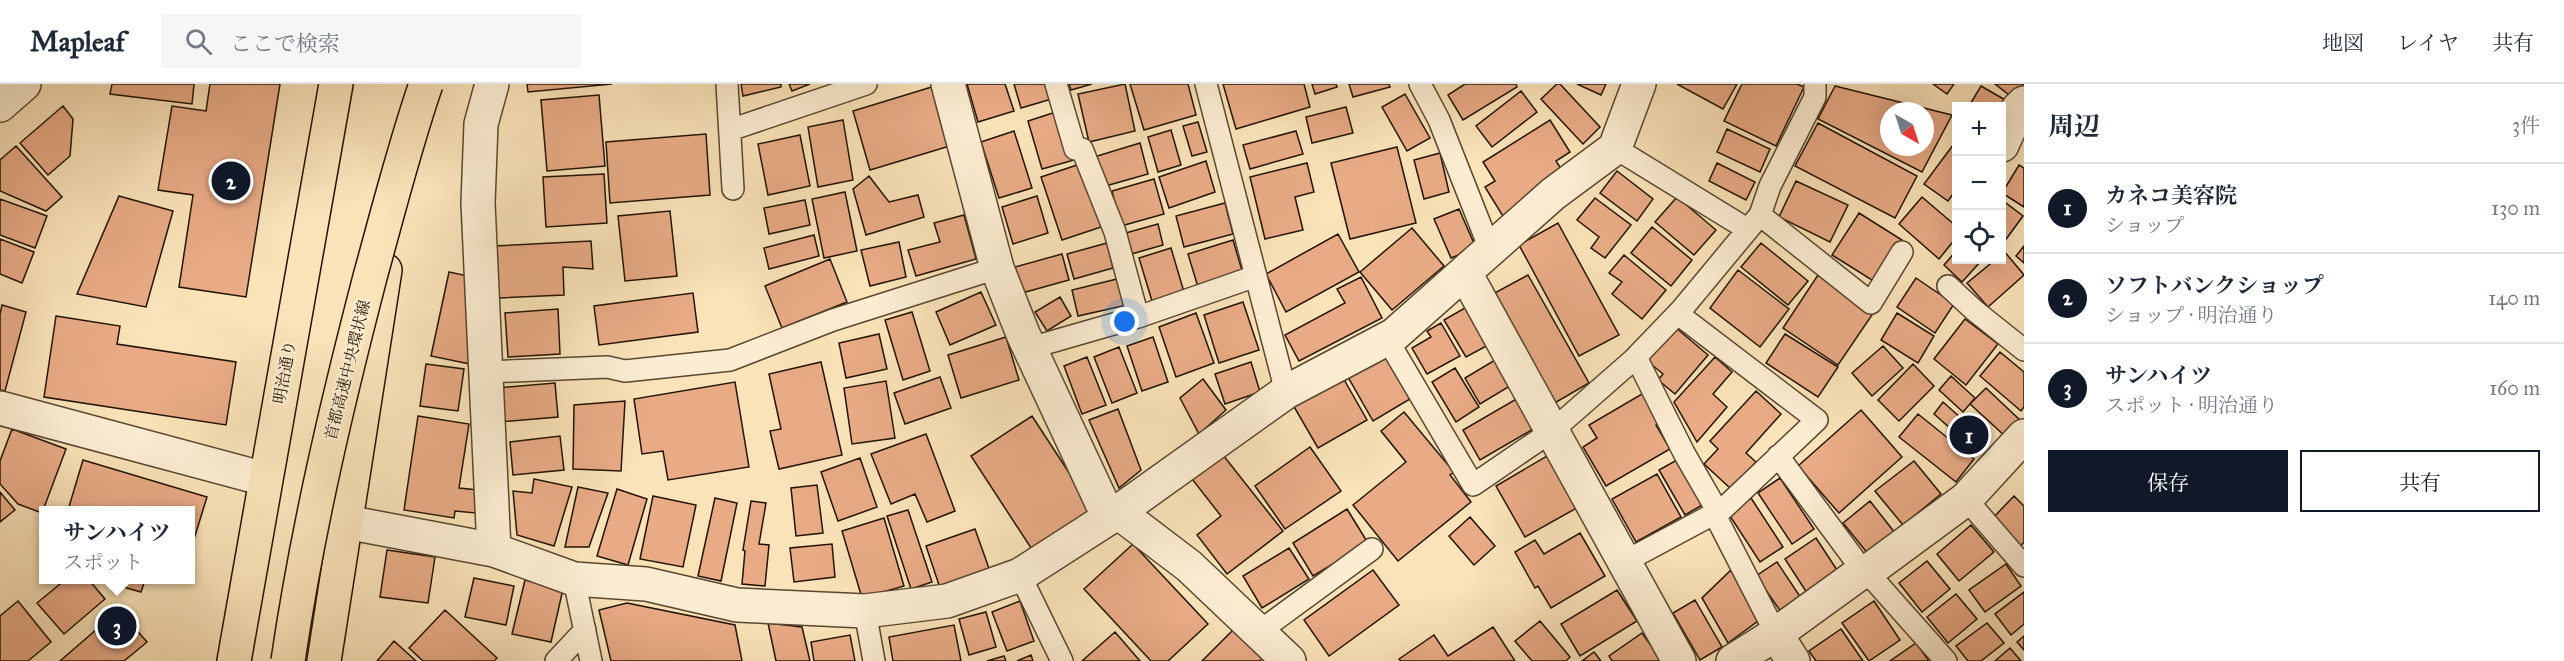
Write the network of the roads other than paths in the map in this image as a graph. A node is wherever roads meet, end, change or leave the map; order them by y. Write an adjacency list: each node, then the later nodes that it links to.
1 (24, 84): 15 (street)
2 (336, 84): 39 (highway, 明治通り)
3 (413, 84): 43 (highway)
4 (426, 84): 57 (highway, 首都高速中央環状線, bridge)
5 (492, 84): 33 (street)
6 (727, 84): 16 (lane)
7 (866, 84): 16 (lane)
8 (948, 84): 23 (street)
9 (1056, 84): 28 (lane)
10 (1206, 84): 25 (lane)
11 (1420, 84): 21 (lane)
12 (1639, 84): 18 (street)
13 (1815, 84): 20 (lane)
14 (2024, 104): 17 (street)
15 (0, 105)
16 (730, 130): 19 (lane)
17 (2006, 134)
18 (1615, 148): 20 (lane); 21 (street)
19 (733, 189)
20 (1754, 222): 22 (lane); 27 (lane)
21 (1491, 252): 24 (street)
22 (1902, 252)
23 (997, 268): 30 (street); 33 (lane)
24 (1465, 273): 29 (street); 36 (street)
25 (1256, 276): 28 (lane); 34 (lane)
26 (1948, 286): 31 (lane)
27 (1678, 314): 32 (lane); 38 (lane)
28 (1137, 317): 30 (lane)
29 (1387, 339): 34 (street); 36 (lane)
30 (1030, 348): 42 (street)
31 (2024, 350)
32 (1636, 357): 36 (lane); 41 (lane)
33 (487, 372): 45 (street)
34 (1286, 392): 42 (street)
35 (0, 408): 39 (street)
36 (1552, 431): 46 (street)
37 (2024, 436): 40 (street)
38 (1778, 456): 41 (lane); 48 (lane)
39 (265, 479): 56 (highway, 明治通り)
40 (1966, 499): 47 (lane); 48 (street)
41 (1716, 512): 46 (lane); 54 (lane)
42 (1114, 515): 49 (street); 53 (street)
43 (346, 522): 45 (street); 58 (highway)
44 (1372, 549): 53 (lane)
45 (494, 550): 50 (street)
46 (1624, 562): 63 (street)
47 (2024, 566)
48 (1865, 572): 54 (street); 65 (lane)
49 (1020, 575): 51 (street); 62 (lane)
50 (574, 579): 51 (street); 52 (lane)
51 (865, 611): 61 (lane)
52 (585, 630): 59 (lane); 60 (lane)
53 (1260, 631): 55 (street)
54 (1784, 648): 64 (street)
55 (1286, 660)
56 (234, 661)
57 (288, 661)
58 (324, 661)
59 (556, 661)
60 (591, 661)
61 (874, 661)
62 (1062, 661)
63 (1679, 661)
64 (1733, 661)
65 (1947, 661)

